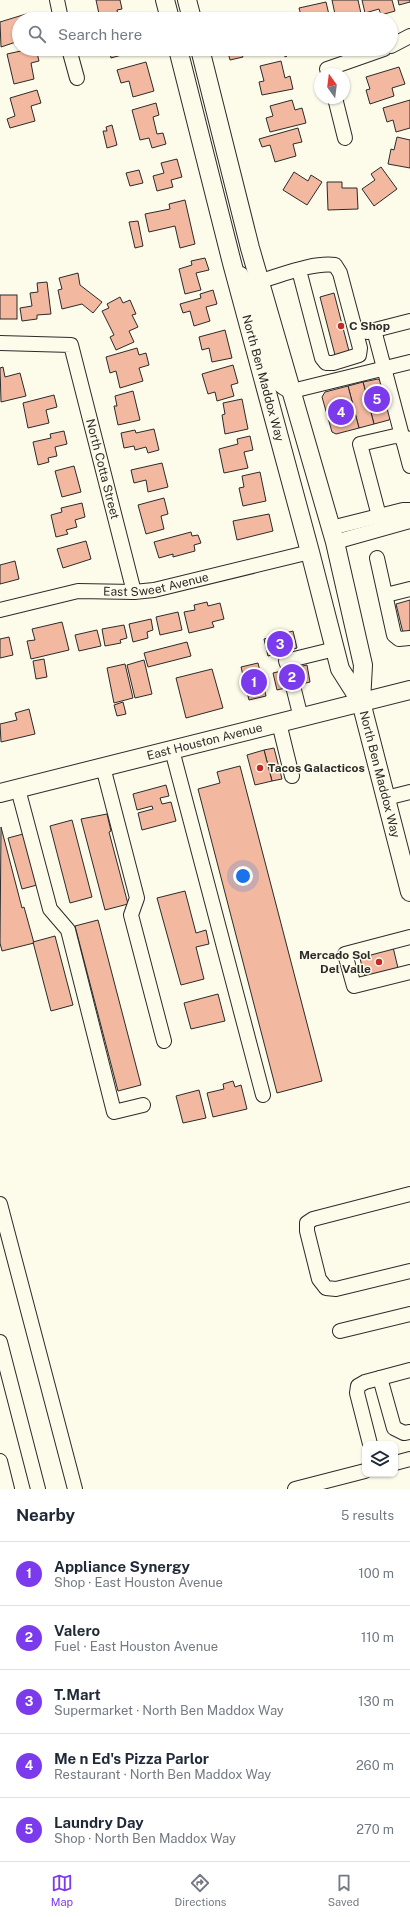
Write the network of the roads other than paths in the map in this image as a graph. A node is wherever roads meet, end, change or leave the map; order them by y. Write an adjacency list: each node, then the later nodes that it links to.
1 (56, 0): 4 (street)
2 (165, 0): 5 (main road)
3 (187, 0): 6 (main road)
4 (59, 12)
5 (168, 12)
6 (190, 12)
7 (410, 36): 8 (street)
8 (398, 42)
9 (71, 56): 14 (street)
10 (180, 56): 17 (main road, North Ben Maddox Way)
11 (202, 56): 19 (main road, North Ben Maddox Way)
12 (366, 56): 13 (street)
13 (336, 68)
14 (77, 78)
15 (336, 104): 16 (street)
16 (345, 138)
17 (232, 263): 26 (street); 33 (main road, North Ben Maddox Way)
18 (300, 270): 19 (street); 22 (street); 22 (street)
19 (260, 282): 26 (main road, North Ben Maddox Way)
20 (410, 321): 21 (street)
21 (374, 330): 22 (street); 25 (street)
22 (357, 335)
23 (0, 342): 36 (street, North Cotta Street)
24 (410, 362): 25 (street)
25 (385, 369): 26 (street); 27 (street)
26 (292, 391): 32 (main road, North Ben Maddox Way)
27 (406, 438): 28 (street); 30 (street)
28 (410, 466)
29 (410, 510): 30 (street)
30 (379, 516): 32 (street)
31 (410, 520): 32 (street)
32 (333, 535): 44 (main road, North Ben Maddox Way)
33 (310, 552): 36 (street, East Sweet Avenue); 40 (main road, North Ben Maddox Way)
34 (377, 558): 37 (street)
35 (410, 590): 37 (street)
36 (134, 592): 38 (street, East Sweet Avenue)
37 (386, 595): 39 (street)
38 (0, 610)
39 (410, 638)
40 (334, 649): 41 (street); 44 (main road, North Ben Maddox Way)
41 (289, 670)
42 (293, 686): 45 (street)
43 (410, 690): 44 (main road, East Houston Avenue)
44 (362, 702): 45 (main road, East Houston Avenue); 53 (main road, North Ben Maddox Way)
45 (301, 718): 46 (main road, East Houston Avenue)
46 (279, 723): 47 (main road, East Houston Avenue); 49 (street)
47 (172, 750): 48 (main road, East Houston Avenue); 59 (street)
48 (103, 767): 50 (main road, East Houston Avenue); 58 (street)
49 (292, 776)
50 (18, 789): 52 (main road, East Houston Avenue); 60 (street)
51 (410, 792): 53 (street)
52 (0, 793)
53 (386, 798): 54 (main road, North Ben Maddox Way)
54 (407, 870): 55 (main road, North Ben Maddox Way)
55 (410, 892)
56 (410, 937): 57 (street)
57 (410, 972)
58 (164, 1041)
59 (263, 1096)
60 (143, 1105)
61 (410, 1194): 63 (street)
62 (0, 1204): 78 (street)
63 (410, 1271)
64 (410, 1314): 65 (street)
65 (340, 1331)
66 (0, 1342): 77 (street)
67 (410, 1370): 68 (street)
68 (380, 1378): 69 (street); 70 (street)
69 (410, 1432)
70 (369, 1441)
71 (410, 1459): 73 (street)
72 (0, 1461): 76 (street)
73 (398, 1462)
74 (362, 1472): 75 (street)
75 (314, 1487): 79 (street)
76 (7, 1489)
77 (38, 1489)
78 (76, 1489)
79 (295, 1489)

